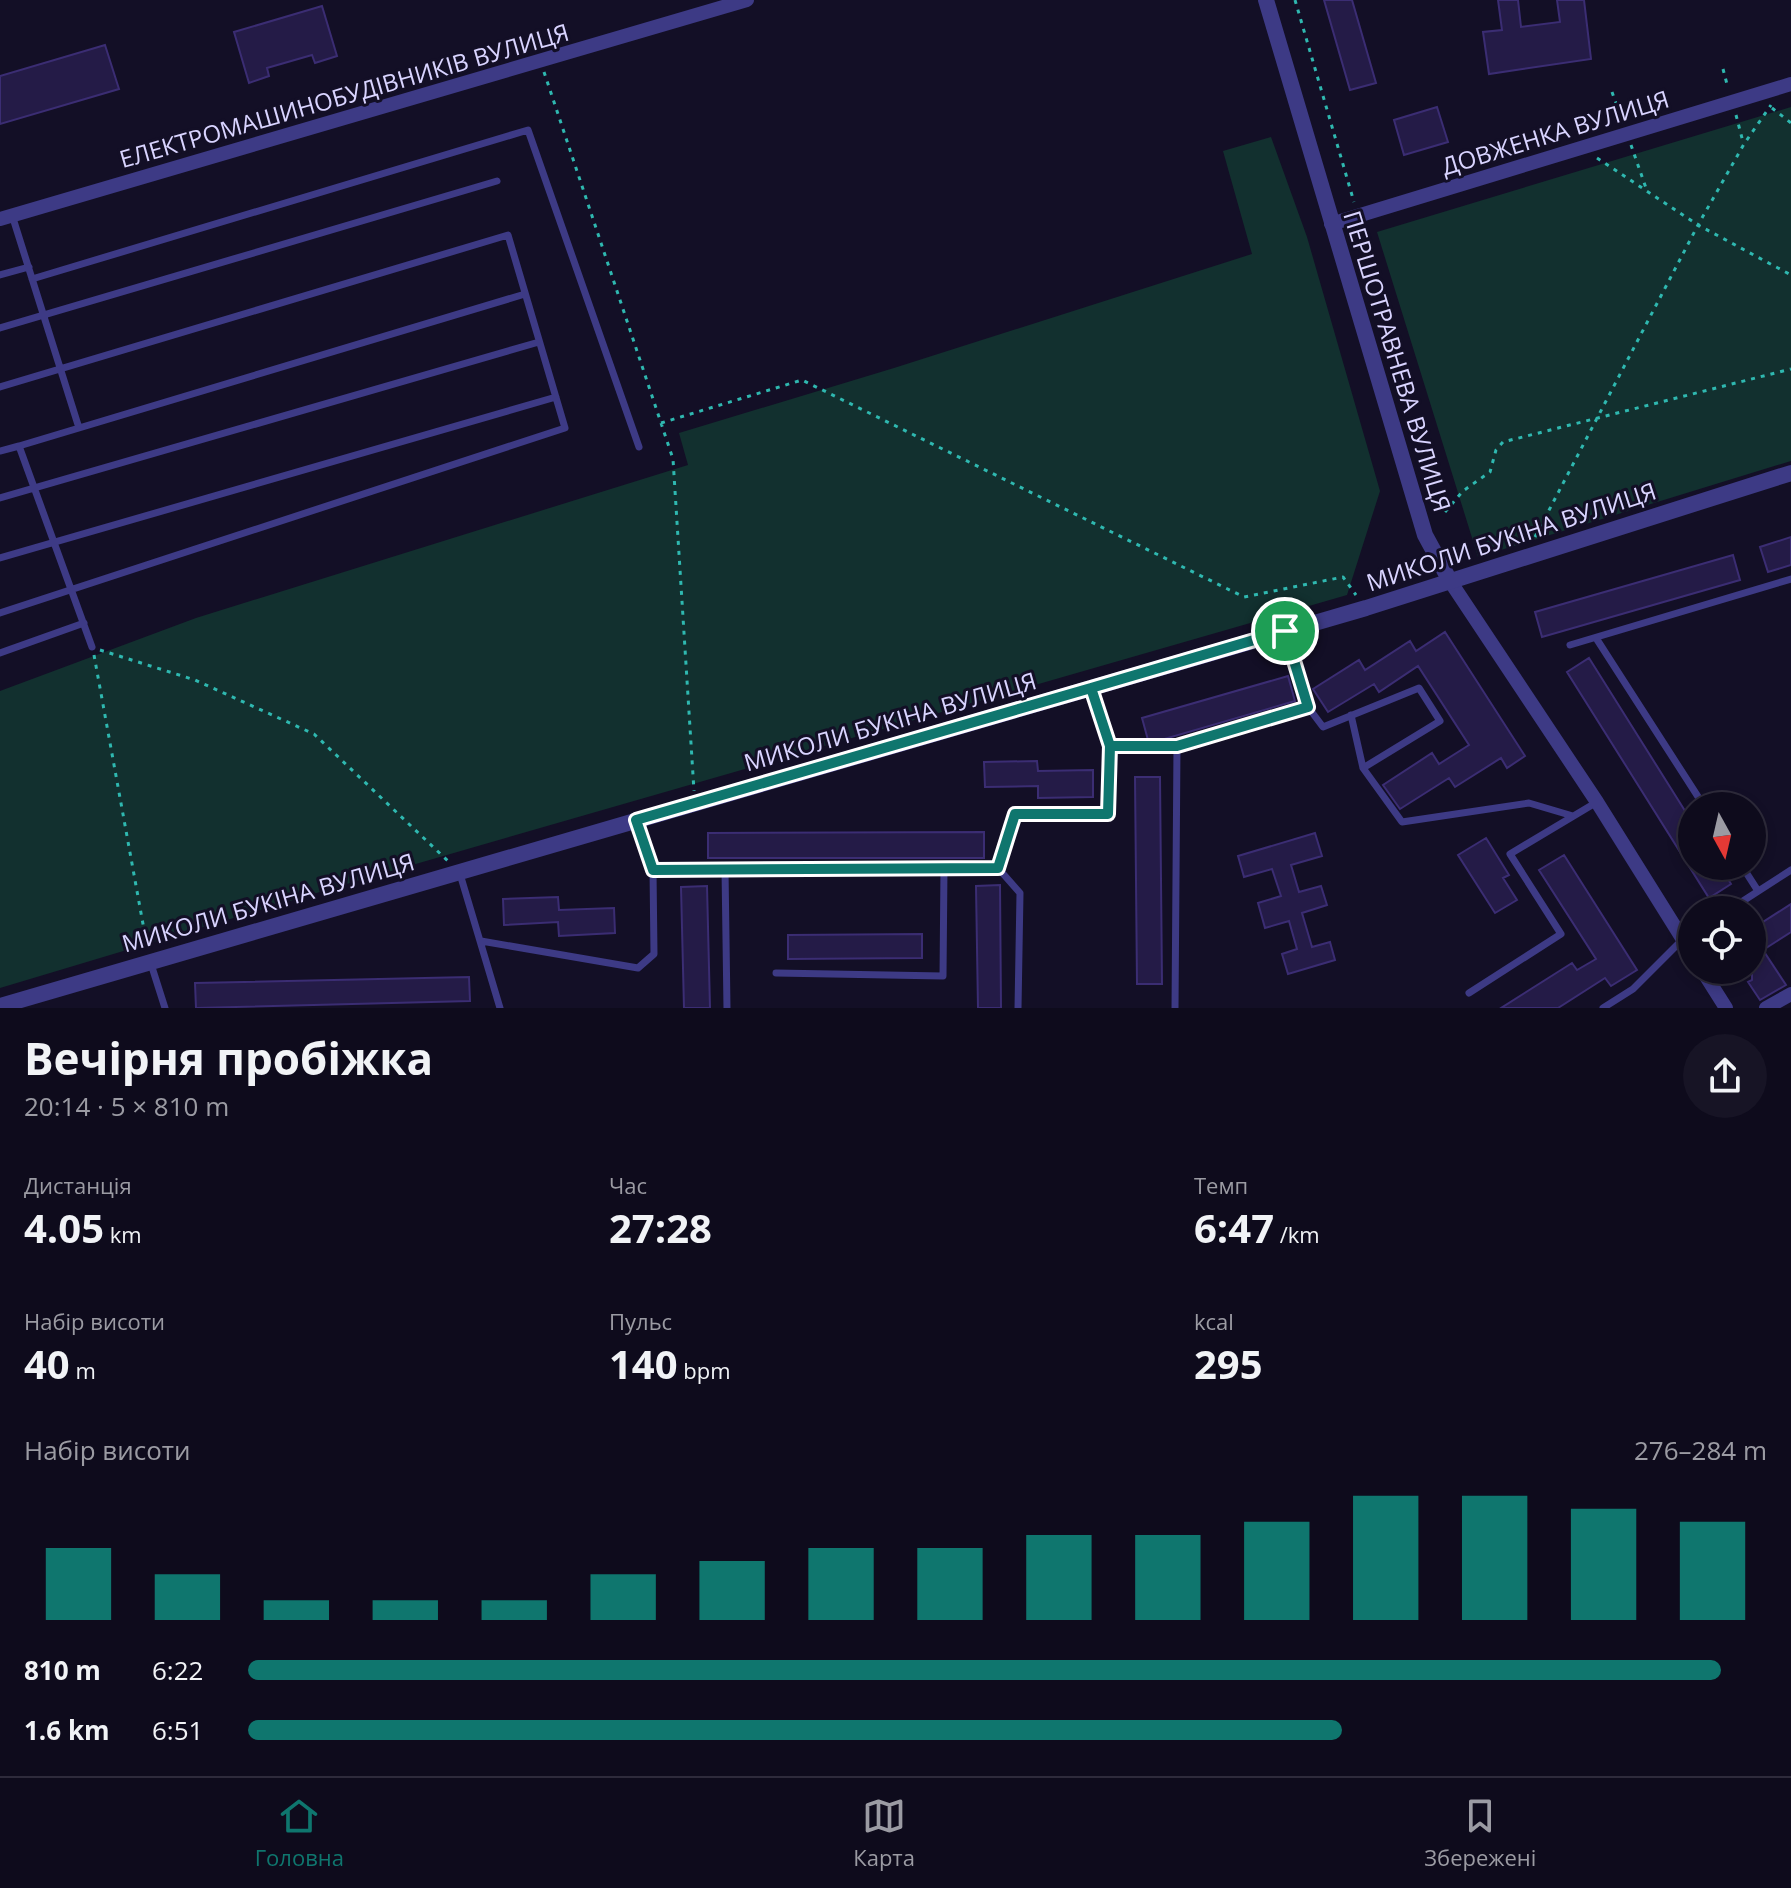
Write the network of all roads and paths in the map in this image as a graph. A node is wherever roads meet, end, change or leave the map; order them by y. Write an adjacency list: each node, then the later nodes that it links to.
1 (747, 0): 10 (street, ЕЛЕКТРОМАШИНОБУДІВНИКІВ ВУЛИЦЯ)
2 (1266, 0): 11 (street, ПЕРШОТРАВНЕВА ВУЛИЦЯ)
3 (1295, 0): 9 (path)
4 (1785, 86): 5 (path); 7 (street, ДОВЖЕНКА ВУЛИЦЯ)
5 (1770, 107): 6 (path); 12 (path)
6 (1791, 123)
7 (1580, 147): 11 (street, ДОВЖЕНКА ВУЛИЦЯ); 12 (path)
8 (497, 181): 18 (lane)
9 (1354, 202)
10 (6, 217): 13 (lane)
11 (1331, 224): 39 (street, ПЕРШОТРАВНЕВА ВУЛИЦЯ)
12 (1698, 225): 15 (path); 25 (path)
13 (29, 267): 14 (lane); 16 (lane)
14 (0, 275)
15 (1791, 275)
16 (32, 279): 18 (lane); 29 (lane)
17 (525, 294): 20 (lane); 21 (lane); 27 (lane)
18 (44, 315): 19 (lane); 21 (lane)
19 (0, 328)
20 (539, 342): 24 (lane); 32 (lane)
21 (61, 369): 23 (lane); 27 (lane)
22 (1791, 369): 25 (path)
23 (0, 387)
24 (556, 397): 36 (lane); 40 (lane)
25 (1598, 418): 34 (path); 35 (path)
26 (661, 423): 41 (path)
27 (79, 428): 28 (lane)
28 (19, 446): 30 (lane); 32 (lane)
29 (639, 447)
30 (0, 451)
31 (1791, 473): 39 (street, МИКОЛИ БУКІНА ВУЛИЦЯ)
32 (35, 488): 33 (lane); 36 (lane)
33 (0, 498)
34 (1445, 512)
35 (1535, 537)
36 (54, 541): 37 (lane); 40 (lane)
37 (0, 558)
38 (1791, 579): 45 (lane)
39 (1450, 581): 41 (street, МИКОЛИ БУКІНА ВУЛИЦЯ); 56 (street, ПЕРШОТРАВНЕВА ВУЛИЦЯ)
40 (72, 591): 42 (lane); 43 (lane)
41 (1366, 608): 44 (street, МИКОЛИ БУКІНА ВУЛИЦЯ)
42 (0, 613)
43 (84, 623): 47 (lane); 48 (lane)
44 (1285, 631): 49 (street, МИКОЛИ БУКІНА ВУЛИЦЯ); 50 (lane)
45 (1596, 638): 46 (lane); 55 (lane)
46 (1570, 645)
47 (92, 647): 64 (path); 71 (path)
48 (0, 653)
49 (1091, 688): 52 (lane); 58 (street, МИКОЛИ БУКІНА ВУЛИЦЯ)
50 (1308, 707): 51 (lane); 53 (lane)
51 (1351, 715): 54 (lane); 54 (lane)
52 (1110, 746): 53 (lane); 60 (lane)
53 (1177, 746): 82 (lane)
54 (1363, 768): 57 (lane)
55 (1695, 792)
56 (1597, 802): 57 (lane); 68 (street, ПЕРШОТРАВНЕВА ВУЛИЦЯ)
57 (1573, 816): 74 (lane)
58 (636, 820): 62 (lane); 64 (street, МИКОЛИ БУКІНА ВУЛИЦЯ)
59 (944, 868): 60 (lane); 61 (lane); 72 (lane)
60 (998, 868): 81 (lane)
61 (725, 869): 62 (lane); 80 (lane)
62 (653, 870): 69 (lane)
63 (1791, 870): 66 (lane)
64 (459, 872): 69 (lane); 71 (street, МИКОЛИ БУКІНА ВУЛИЦЯ)
65 (1751, 880): 66 (lane)
66 (1758, 891): 67 (lane)
67 (1750, 896)
68 (1678, 923)
69 (481, 941): 79 (lane)
70 (1678, 945): 83 (lane)
71 (150, 962): 76 (street, МИКОЛИ БУКІНА ВУЛИЦЯ); 78 (lane)
72 (776, 973)
73 (1711, 984): 84 (street)
74 (1469, 993)
75 (1791, 994): 85 (street)
76 (32, 1002): 77 (street, МИКОЛИ БУКІНА ВУЛИЦЯ)
77 (0, 1006)
78 (165, 1008)
79 (500, 1008)
80 (727, 1008)
81 (1018, 1008)
82 (1175, 1008)
83 (1603, 1008)
84 (1726, 1008)
85 (1766, 1008)

